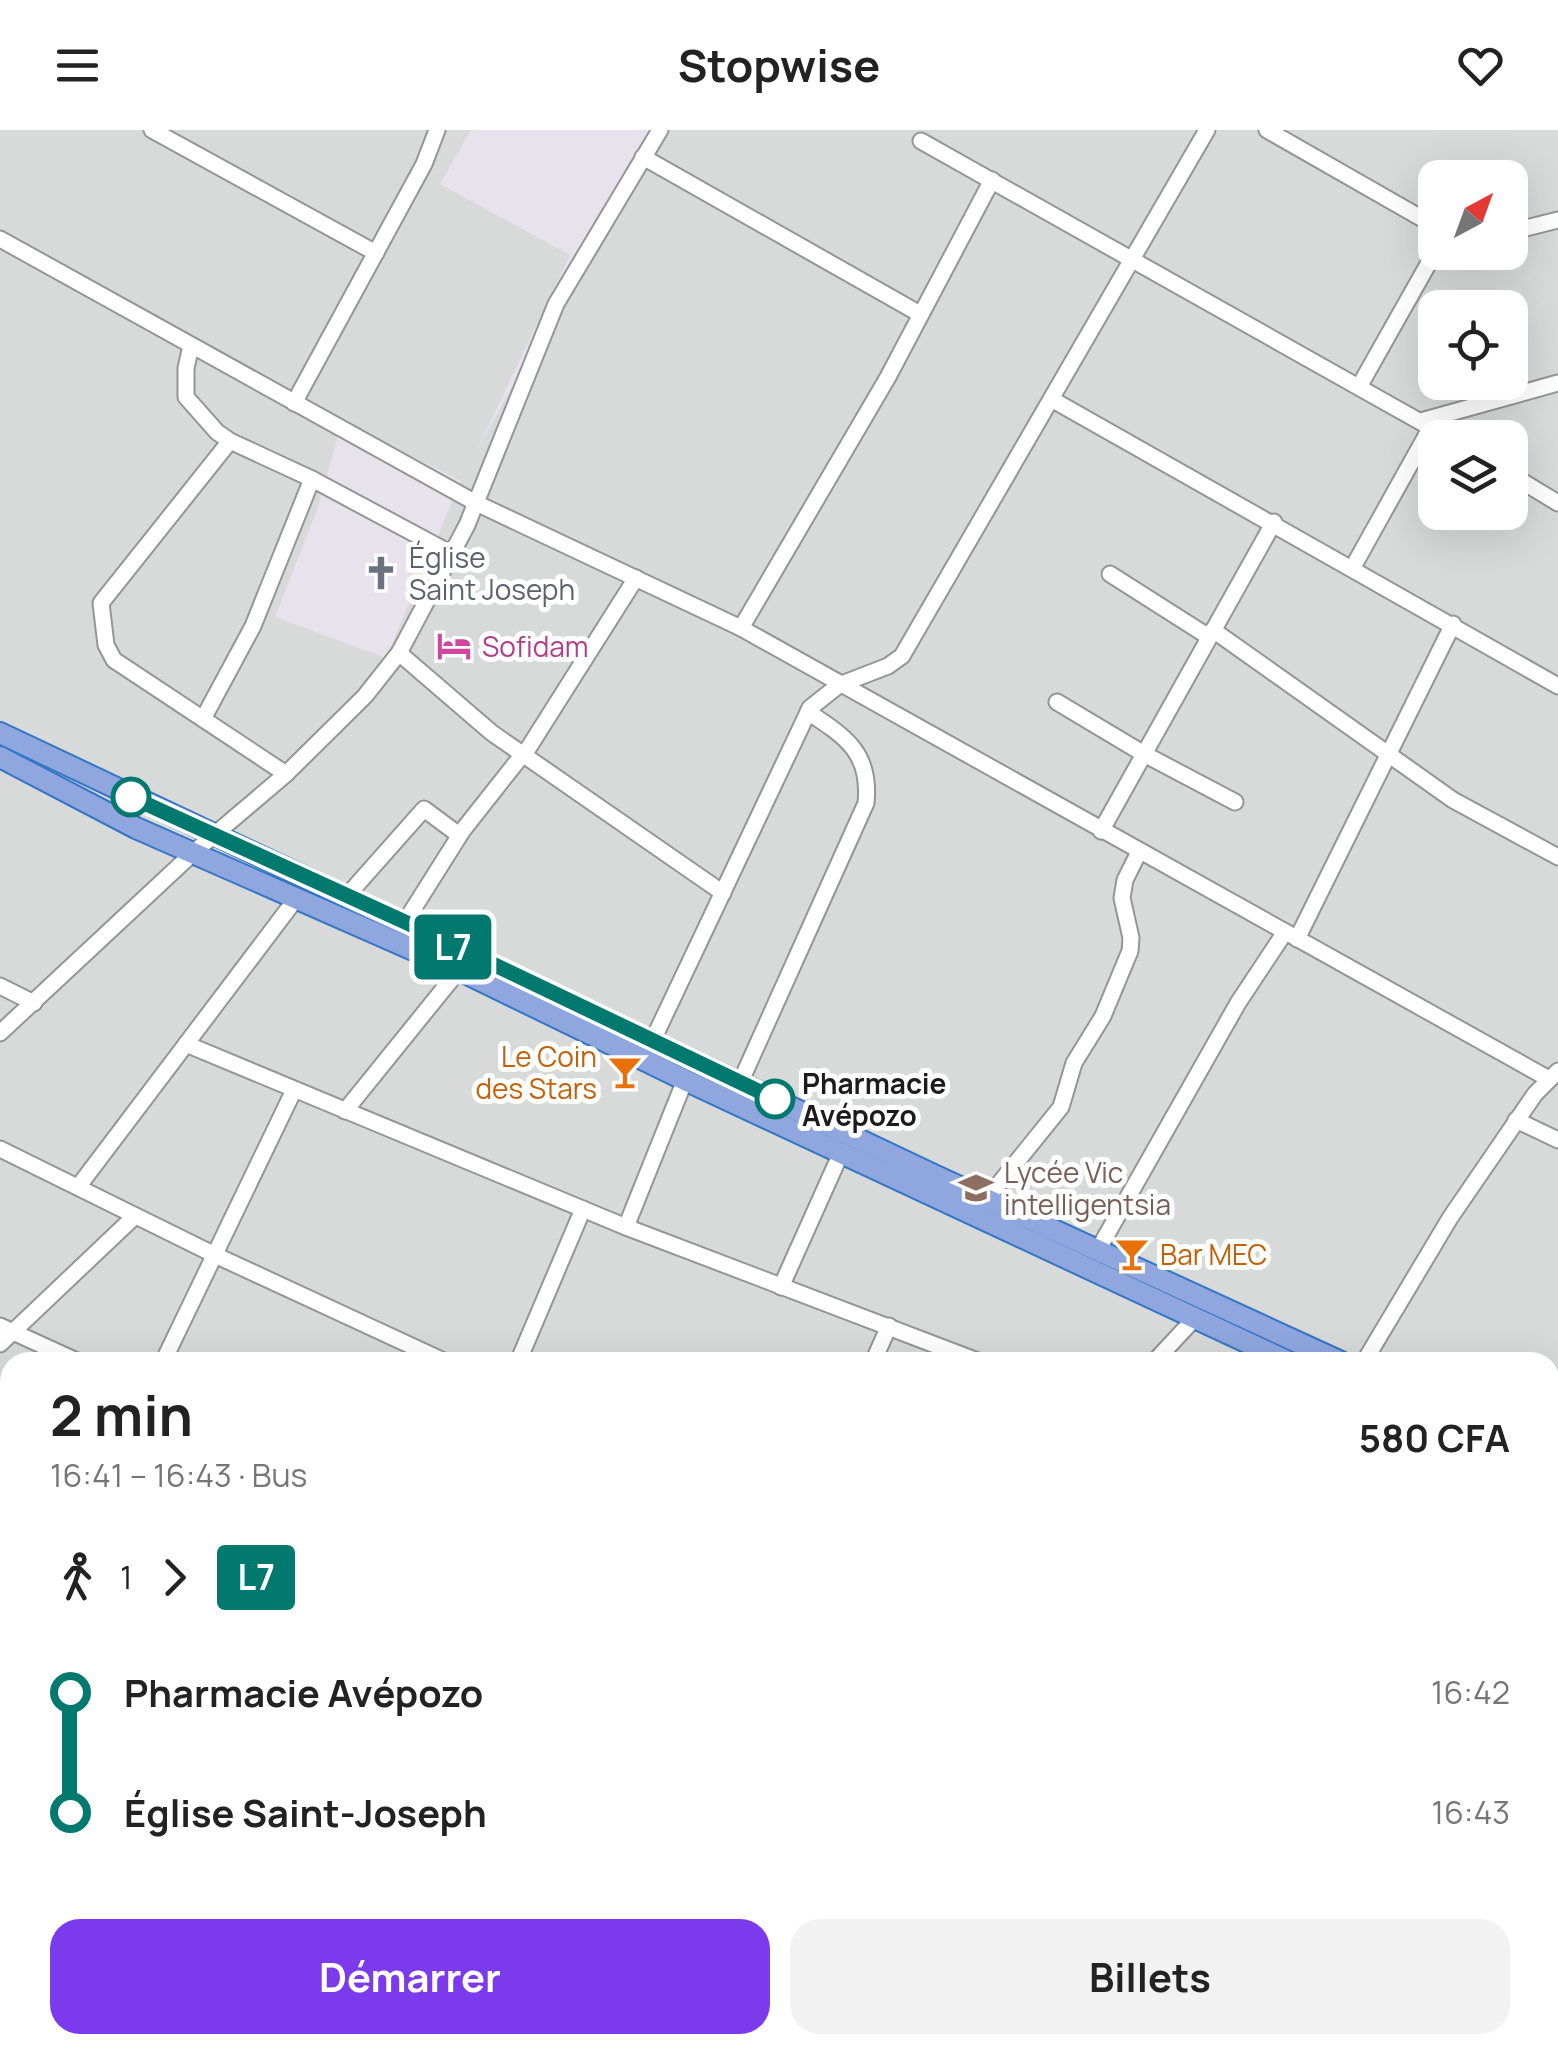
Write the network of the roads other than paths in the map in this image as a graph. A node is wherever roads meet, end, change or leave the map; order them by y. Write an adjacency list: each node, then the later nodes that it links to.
1 (152, 130): 13 (street)
2 (437, 130): 13 (street)
3 (660, 130): 7 (street)
4 (1208, 130): 14 (street)
5 (1267, 130): 9 (street)
6 (922, 140): 8 (street)
7 (643, 157): 16 (street); 28 (street)
8 (992, 180): 14 (street); 16 (street)
9 (1418, 216)
10 (1558, 220): 11 (street)
11 (1528, 228)
12 (0, 240): 17 (street)
13 (376, 253): 21 (street)
14 (1133, 260): 19 (street); 20 (street)
15 (1425, 270): 19 (street)
16 (920, 314): 36 (street)
17 (190, 346): 21 (street); 25 (street)
18 (1558, 383): 23 (street)
19 (1360, 386): 22 (street)
20 (1053, 400): 30 (street); 39 (street)
21 (294, 403): 28 (street)
22 (1419, 420)
23 (1439, 420)
24 (1418, 440): 32 (street)
25 (230, 441): 26 (street); 43 (street)
26 (312, 479): 31 (street); 43 (street)
27 (1528, 485): 29 (street)
28 (476, 503): 31 (street); 34 (street)
29 (1558, 503)
30 (1274, 522): 32 (street); 37 (street)
31 (452, 554): 38 (street)
32 (1353, 568): 35 (street)
33 (1110, 574): 37 (street)
34 (636, 578): 36 (street); 46 (street)
35 (1453, 624): 40 (street); 47 (street)
36 (740, 628): 39 (street)
37 (1211, 633): 45 (street); 47 (street)
38 (400, 652): 46 (street); 49 (street)
39 (838, 684): 42 (street); 51 (street)
40 (1558, 686)
41 (1058, 702): 45 (street)
42 (808, 712): 57 (street); 70 (street)
43 (203, 719): 49 (street)
44 (0, 733): 53 (highway)
45 (1144, 754): 50 (street); 51 (street)
46 (524, 755): 52 (street); 57 (street)
47 (1388, 755): 56 (street); 61 (street)
48 (0, 756): 55 (highway)
49 (286, 774): 53 (street)
50 (1235, 802)
51 (1101, 831): 54 (street)
52 (459, 835): 58 (street); 60 (street)
53 (217, 836): 55 (street); 58 (highway)
54 (1139, 852): 61 (street); 78 (street)
55 (192, 853): 59 (highway); 64 (street)
56 (1558, 858)
57 (723, 893): 66 (street)
58 (346, 897): 60 (highway)
59 (295, 900): 62 (highway); 67 (street)
60 (405, 922): 66 (highway)
61 (1291, 936): 68 (street); 82 (street)
62 (460, 970): 69 (highway); 72 (street)
63 (0, 986): 64 (street)
64 (34, 1003): 65 (street)
65 (0, 1033)
66 (652, 1042): 70 (highway)
67 (186, 1044): 71 (street); 77 (street)
68 (1554, 1075): 73 (street)
69 (685, 1080): 76 (highway); 81 (street)
70 (740, 1082): 78 (highway)
71 (294, 1090): 72 (street); 83 (street)
72 (345, 1111): 79 (street)
73 (1516, 1120): 74 (street); 98 (street)
74 (1558, 1140)
75 (0, 1149): 77 (street)
76 (841, 1153): 84 (street); 85 (highway)
77 (78, 1187): 80 (street)
78 (986, 1200): 82 (highway)
79 (582, 1209): 81 (street); 92 (street)
80 (136, 1216): 83 (street); 87 (street)
81 (626, 1227): 84 (street)
82 (1098, 1250): 97 (highway)
83 (215, 1255): 90 (street); 91 (street)
84 (780, 1287): 86 (street)
85 (1195, 1318): 95 (street); 96 (highway)
86 (888, 1326): 93 (street); 94 (street)
87 (6, 1329): 88 (street); 89 (street)
88 (0, 1344)
89 (57, 1352)
90 (168, 1352)
91 (424, 1352)
92 (522, 1352)
93 (878, 1352)
94 (954, 1352)
95 (1163, 1352)
96 (1268, 1352)
97 (1320, 1352)
98 (1370, 1352)

